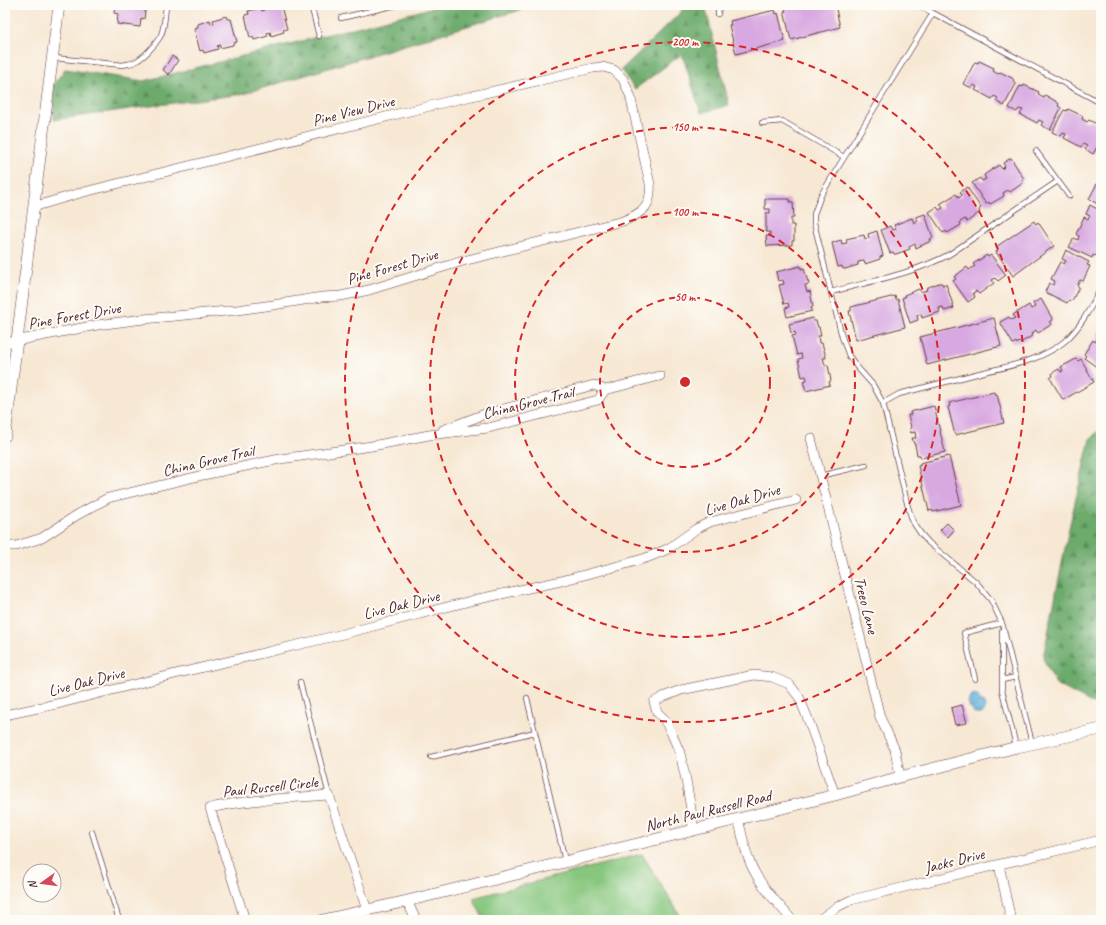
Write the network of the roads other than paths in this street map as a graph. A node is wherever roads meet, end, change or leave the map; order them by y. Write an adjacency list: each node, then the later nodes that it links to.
1 (59, 5): 11 (street)
2 (166, 5): 11 (lane)
3 (311, 5): 10 (lane)
4 (396, 5): 9 (lane)
5 (719, 5): 8 (lane)
6 (918, 5): 7 (lane)
7 (933, 13): 12 (lane); 16 (lane)
8 (718, 14)
9 (341, 18)
10 (319, 36)
11 (52, 58): 19 (street)
12 (1101, 103)
13 (762, 123): 16 (lane)
14 (639, 134): 19 (street, Pine View Drive); 22 (street, Pine Forest Drive)
15 (1036, 151): 17 (lane)
16 (844, 157): 21 (lane)
17 (1058, 181): 18 (lane); 21 (lane)
18 (1069, 196)
19 (33, 207): 22 (street)
20 (1101, 288): 26 (lane)
21 (831, 292): 26 (lane)
22 (17, 340): 23 (street, Pine Forest Drive); 27 (street)
23 (5, 343)
24 (660, 376): 25 (street, China Grove Trail)
25 (605, 390): 28 (street, China Grove Trail); 28 (street, China Grove Trail)
26 (883, 403): 34 (lane)
27 (5, 436)
28 (429, 436): 33 (street, China Grove Trail)
29 (811, 438): 31 (street, Treeo Lane)
30 (866, 465): 31 (lane)
31 (820, 476): 46 (street, Treeo Lane)
32 (796, 500): 40 (street, Live Oak Drive)
33 (5, 546)
34 (1002, 624): 35 (lane); 36 (lane); 37 (lane)
35 (1016, 677): 37 (lane); 43 (lane)
36 (975, 679)
37 (1002, 680): 44 (lane)
38 (300, 682): 47 (lane)
39 (527, 698): 42 (lane)
40 (5, 716)
41 (1101, 729): 43 (street, North Paul Russell Road)
42 (535, 732): 45 (lane); 53 (lane)
43 (1032, 743): 44 (street, North Paul Russell Road)
44 (1017, 747): 46 (street, North Paul Russell Road)
45 (431, 757)
46 (900, 777): 48 (street, North Paul Russell Road)
47 (329, 795): 56 (street, Paul Russell Circle); 58 (street, Paul Russell Circle)
48 (835, 795): 49 (street, North Paul Russell Road); 50 (street)
49 (738, 819): 50 (street, North Paul Russell Road); 61 (street)
50 (693, 830): 53 (street, North Paul Russell Road)
51 (92, 832): 57 (lane)
52 (1101, 840): 54 (street, Jacks Drive)
53 (565, 861): 55 (street, North Paul Russell Road)
54 (999, 865): 62 (street, Jacks Drive); 63 (street)
55 (407, 901): 56 (street, North Paul Russell Road); 60 (street)
56 (367, 910): 59 (street, North Paul Russell Road)
57 (119, 920)
58 (245, 920)
59 (323, 920)
60 (416, 920)
61 (792, 920)
62 (819, 920)
63 (1011, 920)

